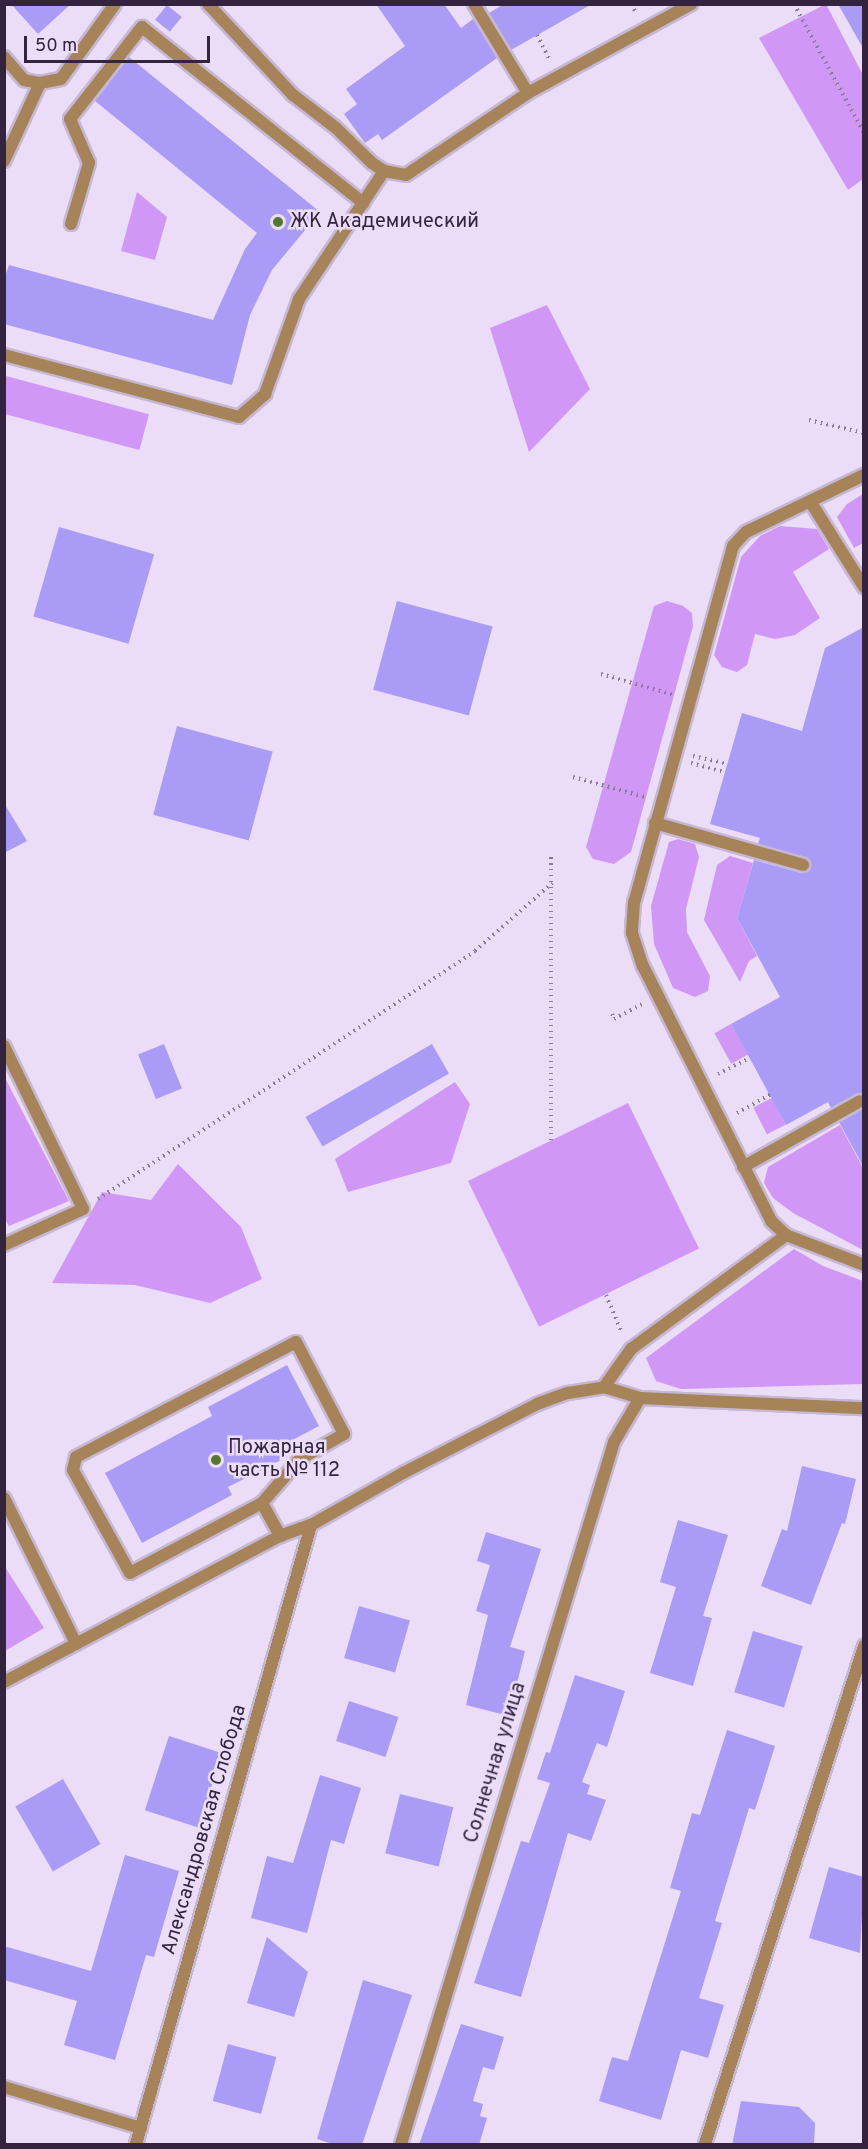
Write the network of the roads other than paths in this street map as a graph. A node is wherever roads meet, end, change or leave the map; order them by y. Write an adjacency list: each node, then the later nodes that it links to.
1 (115, 4): 6 (street)
2 (208, 4): 9 (street)
3 (474, 4): 7 (street)
4 (691, 4): 7 (street)
5 (4, 57): 6 (street)
6 (40, 83): 8 (street)
7 (528, 93): 9 (street)
8 (4, 161)
9 (384, 171): 10 (street)
10 (363, 203): 11 (street); 12 (street)
11 (71, 224)
12 (4, 355)
13 (864, 475): 14 (street)
14 (810, 501): 15 (street); 16 (street)
15 (864, 587)
16 (655, 823): 17 (street); 20 (street)
17 (803, 865)
18 (4, 1046): 22 (street)
19 (860, 1101): 20 (street)
20 (743, 1167): 21 (street)
21 (786, 1235): 23 (street); 24 (street)
22 (4, 1245)
23 (864, 1265)
24 (604, 1387): 25 (street); 29 (street)
25 (640, 1398): 26 (street); 37 (street, Солнечная улица)
26 (864, 1408)
27 (4, 1498): 31 (street)
28 (262, 1503): 28 (street); 30 (street)
29 (311, 1525): 30 (street); 35 (street, Александровская Слобода)
30 (280, 1536): 31 (street)
31 (76, 1644): 33 (street)
32 (864, 1646): 38 (street)
33 (4, 1682)
34 (4, 2087): 35 (street)
35 (141, 2128): 36 (street, Александровская Слобода)
36 (136, 2145)
37 (401, 2145)
38 (705, 2145)

